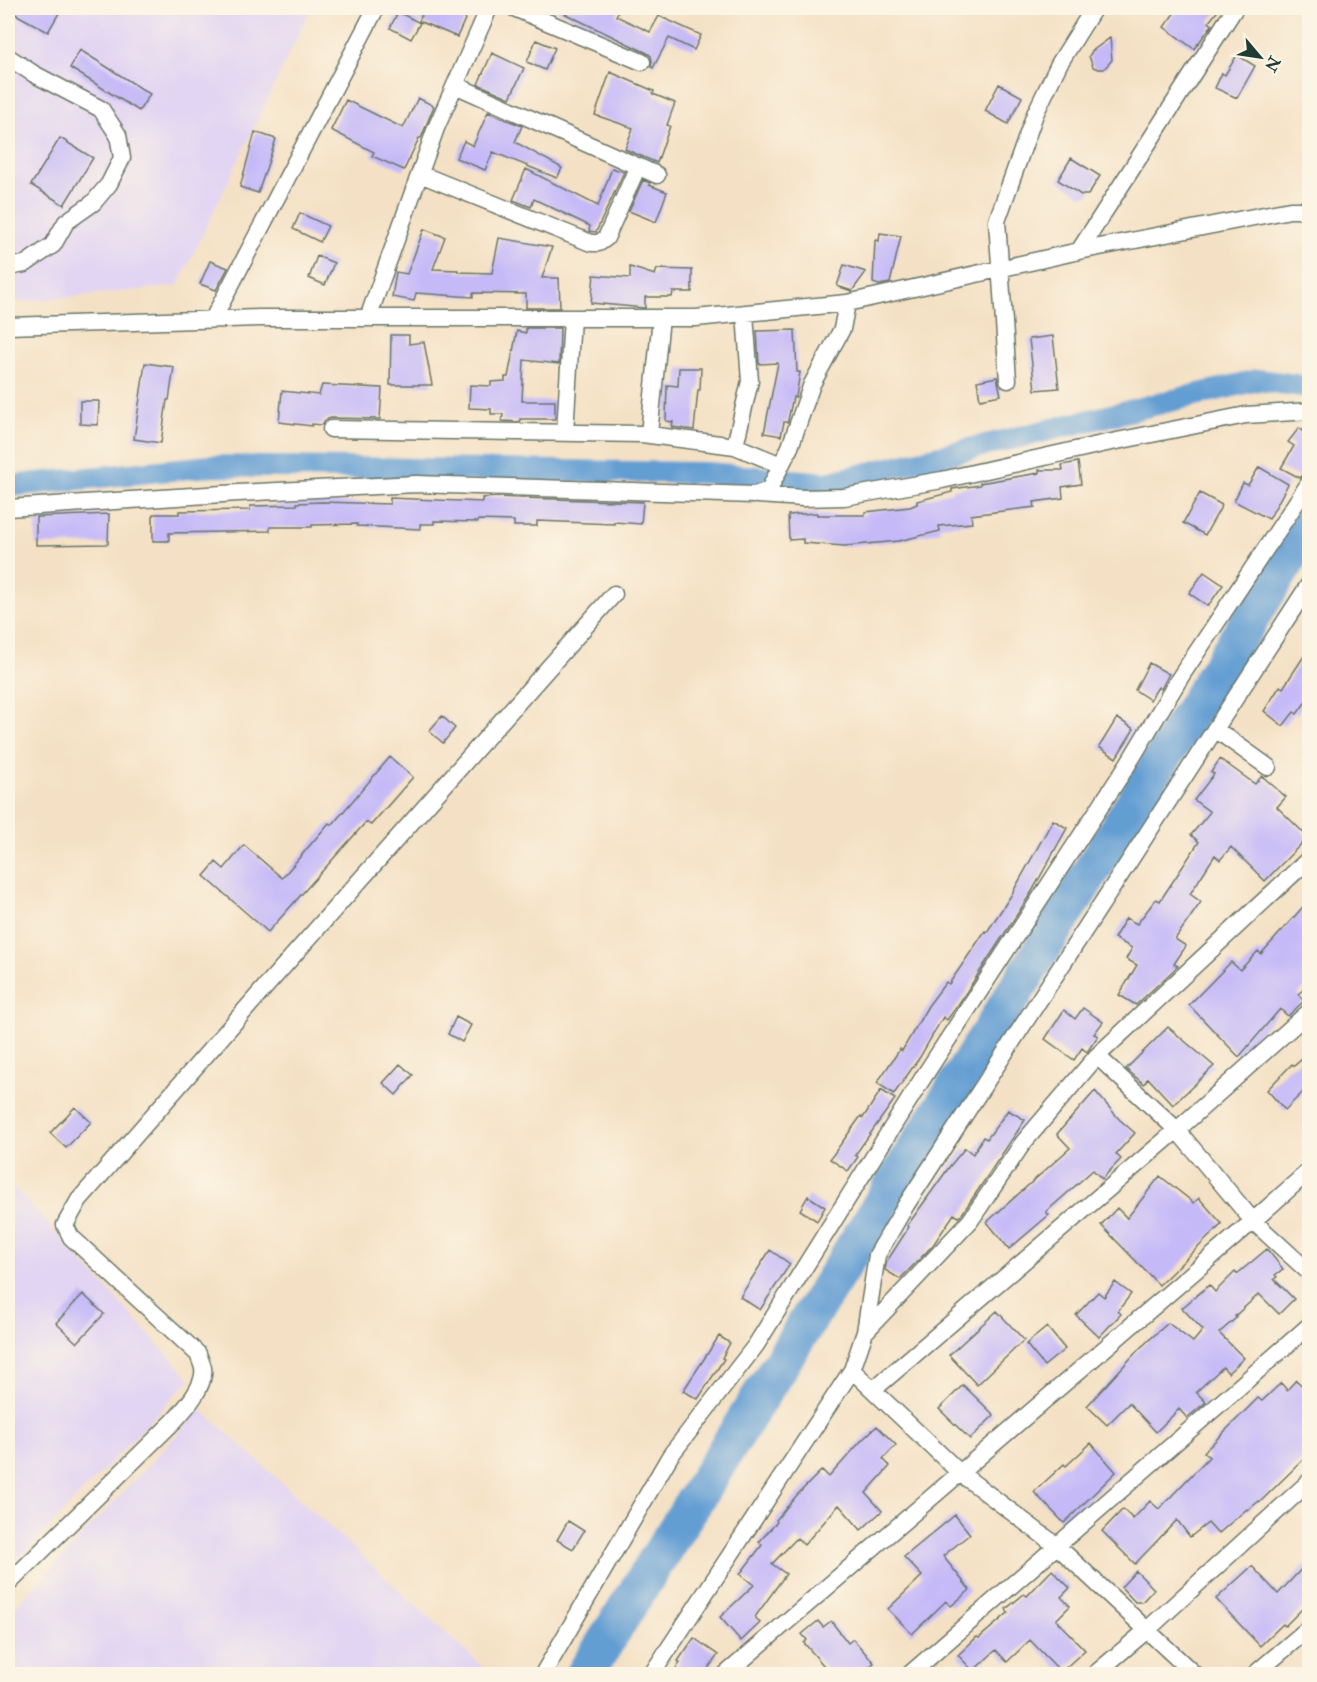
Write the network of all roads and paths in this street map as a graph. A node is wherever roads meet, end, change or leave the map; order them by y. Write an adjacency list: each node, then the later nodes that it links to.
1 (376, 8): 21 (street)
2 (489, 8): 8 (street)
3 (514, 8): 7 (street)
4 (1094, 8): 15 (street)
5 (1235, 8): 13 (street)
6 (8, 57): 14 (street)
7 (642, 62)
8 (455, 86): 9 (street); 10 (street)
9 (638, 166): 10 (street); 11 (street)
10 (420, 174): 18 (street)
11 (657, 175)
12 (1310, 210): 13 (street)
13 (1079, 251): 15 (street)
14 (8, 267)
15 (999, 268): 16 (street); 23 (street)
16 (847, 303): 17 (street); 29 (street)
17 (745, 314): 20 (street); 28 (street)
18 (368, 318): 19 (street); 21 (street)
19 (572, 318): 20 (street); 26 (street)
20 (661, 318): 27 (street)
21 (213, 319): 22 (street)
22 (8, 326)
23 (1008, 380)
24 (1310, 411): 31 (street)
25 (331, 429): 26 (street)
26 (565, 432): 27 (street)
27 (649, 434): 28 (street)
28 (735, 446): 29 (street)
29 (780, 469): 31 (street)
30 (1310, 482): 54 (street)
31 (762, 492): 32 (street)
32 (8, 508)
33 (1310, 583): 35 (street)
34 (614, 594): 51 (street)
35 (1215, 729): 36 (street); 45 (street)
36 (1268, 767)
37 (1310, 858): 39 (street)
38 (1310, 1011): 40 (street)
39 (1097, 1056): 40 (street); 45 (street)
40 (1177, 1130): 42 (street); 47 (street)
41 (1310, 1170): 42 (street)
42 (1253, 1221): 43 (street); 48 (street)
43 (1310, 1273)
44 (1310, 1325): 50 (street)
45 (865, 1332): 46 (street)
46 (852, 1370): 47 (street); 55 (street)
47 (873, 1390): 48 (street)
48 (960, 1473): 50 (street); 56 (street)
49 (1310, 1481): 53 (street)
50 (1057, 1546): 53 (street); 57 (street)
51 (8, 1584)
52 (1310, 1627): 60 (street)
53 (1147, 1630): 58 (street); 59 (street)
54 (543, 1674)
55 (652, 1674)
56 (726, 1674)
57 (910, 1674)
58 (1095, 1674)
59 (1194, 1674)
60 (1255, 1674)

